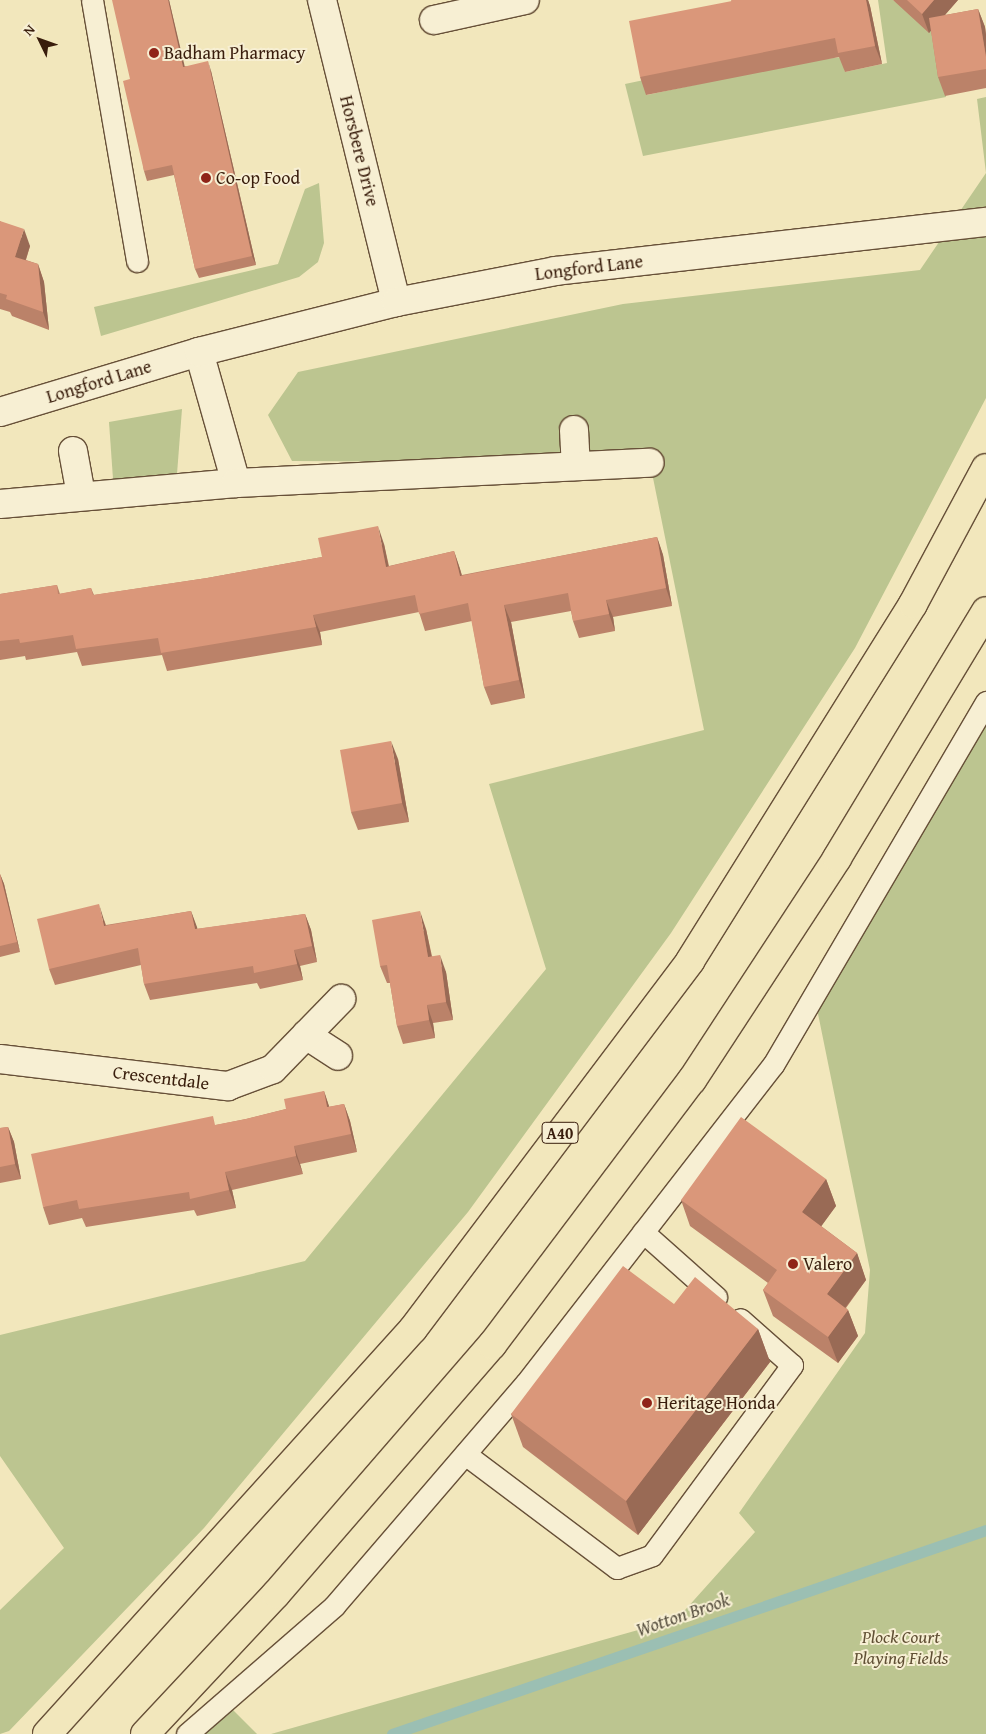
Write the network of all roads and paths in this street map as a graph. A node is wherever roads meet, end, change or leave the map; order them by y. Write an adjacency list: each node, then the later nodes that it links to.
1 (92, 0): 6 (lane)
2 (322, 0): 7 (street, Horsbere Drive)
3 (525, 0): 4 (street)
4 (434, 20)
5 (986, 222): 7 (street, Longford Lane)
6 (137, 262)
7 (396, 302): 8 (street, Longford Lane)
8 (199, 352): 9 (street, Longford Lane); 15 (street)
9 (0, 412)
10 (574, 430): 13 (street)
11 (73, 451): 16 (street)
12 (650, 463): 13 (street)
13 (576, 466): 15 (street)
14 (986, 468): 26 (highway, A40)
15 (236, 483): 16 (street)
16 (81, 495): 17 (street)
17 (0, 504)
18 (986, 610): 27 (highway)
19 (986, 702): 24 (lane)
20 (341, 999): 21 (street, Crescentdale)
21 (306, 1035): 22 (street); 23 (street, Crescentdale)
22 (338, 1056)
23 (0, 1059)
24 (643, 1232): 25 (lane); 25 (lane)
25 (465, 1454): 28 (lane)
26 (47, 1734)
27 (145, 1734)
28 (187, 1734)

